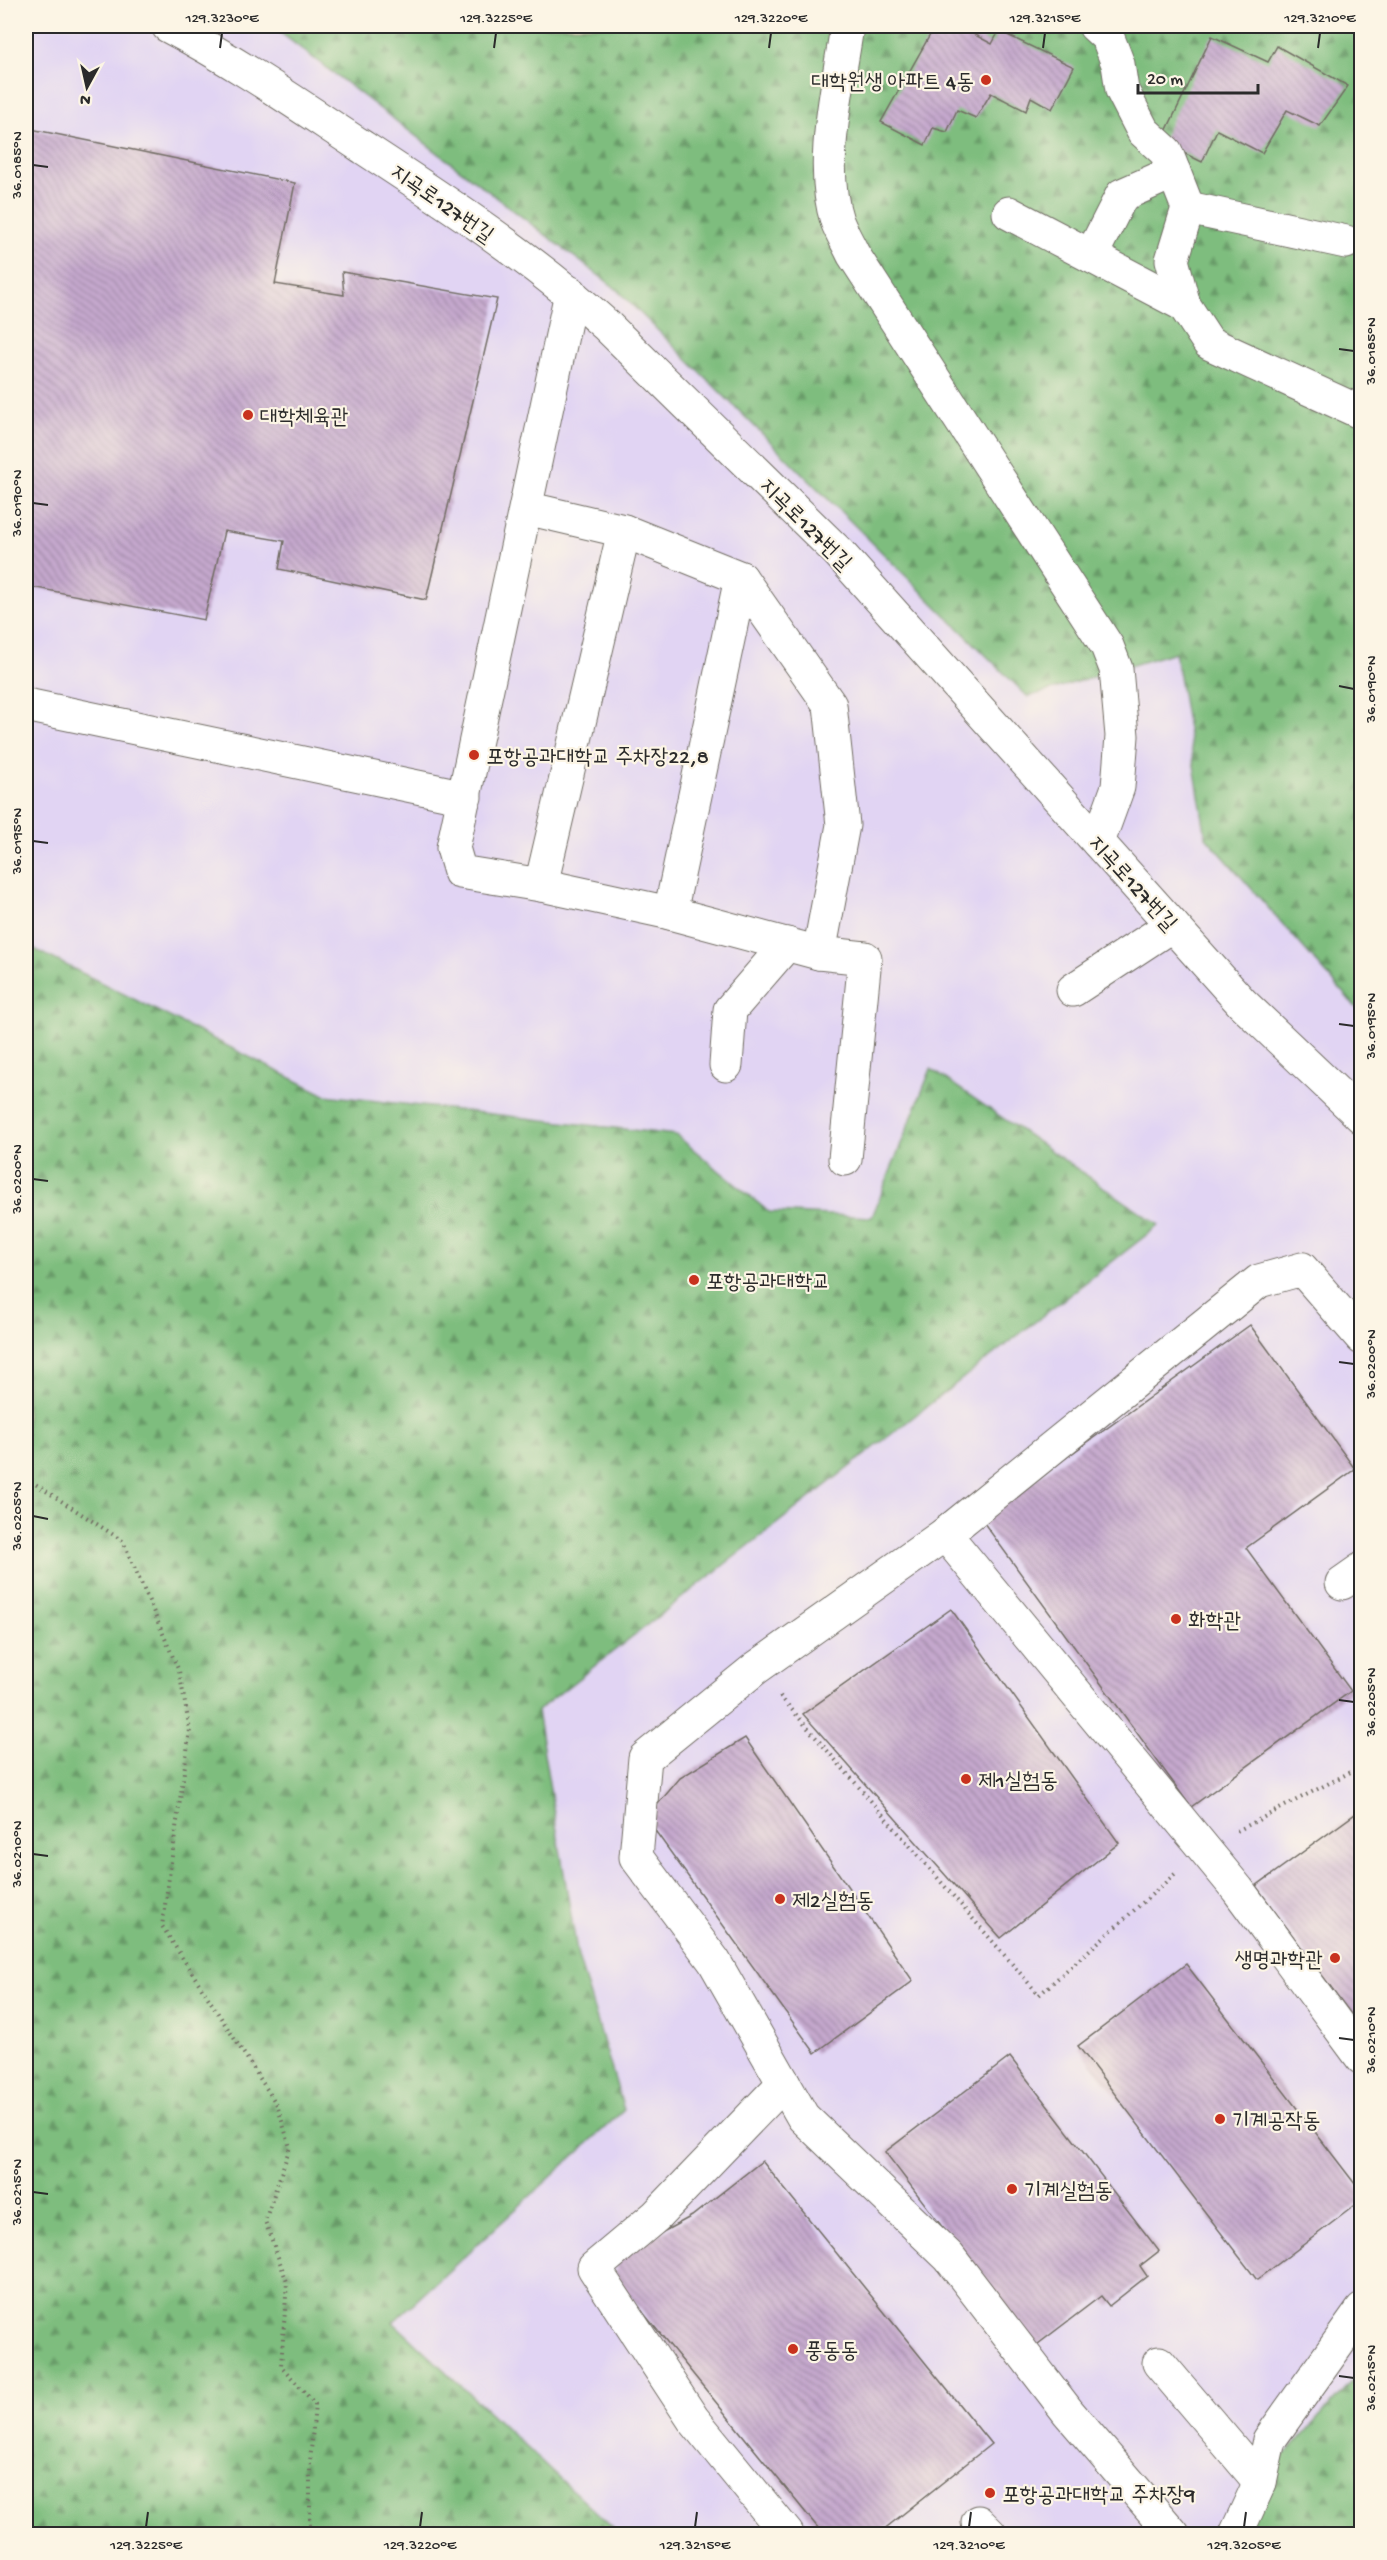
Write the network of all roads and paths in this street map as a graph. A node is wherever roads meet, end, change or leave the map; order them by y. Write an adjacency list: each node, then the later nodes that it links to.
1 (168, 26): 9 (street, 지곡로127번길)
2 (847, 26): 17 (street)
3 (1095, 26): 4 (street)
4 (1174, 172): 5 (street); 8 (street)
5 (1188, 208): 7 (street); 10 (street)
6 (1009, 213): 8 (street)
7 (1346, 242)
8 (1091, 256): 10 (street)
9 (571, 293): 12 (street); 17 (street, 지곡로127번길)
10 (1184, 305): 11 (street)
11 (1362, 414)
12 (526, 508): 13 (street); 16 (street)
13 (624, 531): 14 (street); 18 (street)
14 (741, 578): 19 (street); 22 (street)
15 (26, 705): 16 (street)
16 (465, 797): 18 (street)
17 (1098, 842): 20 (street, 지곡로127번길)
18 (541, 885): 19 (street)
19 (670, 913): 21 (street)
20 (1172, 925): 23 (street); 25 (street, 지곡로127번길)
21 (787, 944): 22 (street); 24 (street)
22 (819, 953): 26 (street)
23 (1073, 990)
24 (726, 1065)
25 (1362, 1117)
26 (845, 1159)
27 (1362, 1338): 29 (street)
28 (26, 1478): 38 (path)
29 (945, 1534): 30 (street); 32 (street)
30 (756, 1668): 32 (path); 34 (street)
31 (1362, 1766): 32 (path)
32 (1204, 1848): 33 (street)
33 (1362, 2058)
34 (784, 2083): 39 (street); 40 (street)
35 (1362, 2310): 37 (street)
36 (1159, 2363): 37 (street)
37 (1260, 2482): 41 (street)
38 (310, 2535)
39 (787, 2535)
40 (1173, 2535)
41 (1236, 2535)

